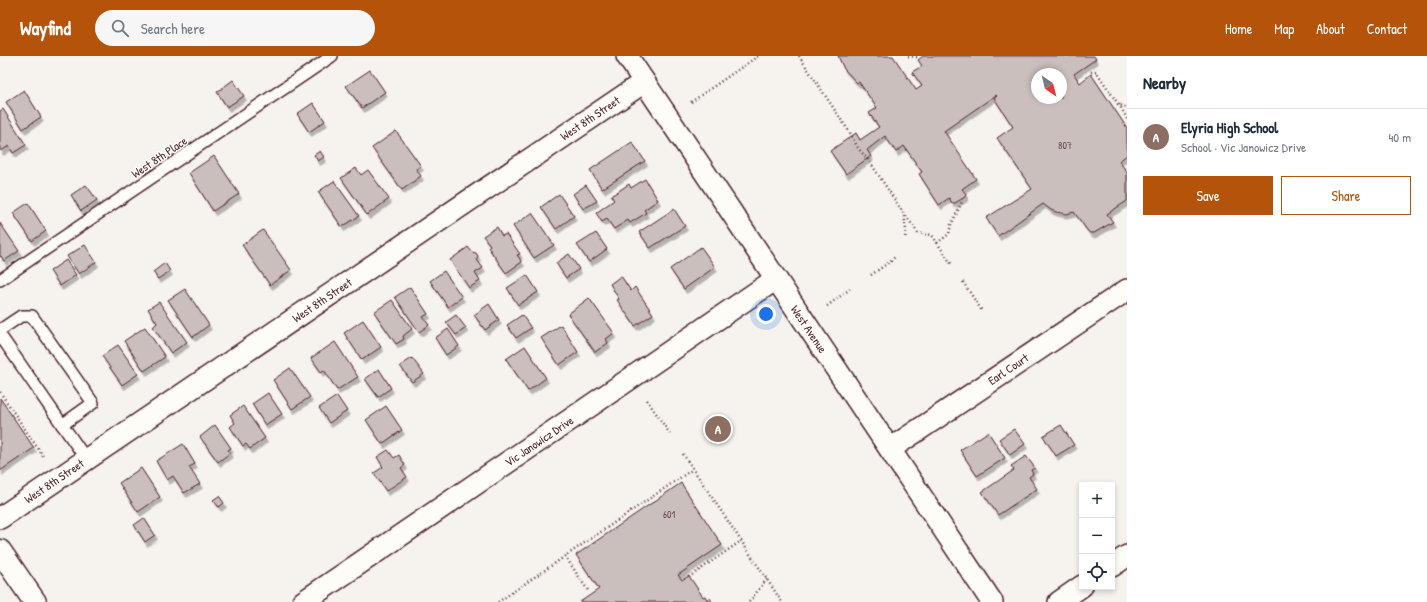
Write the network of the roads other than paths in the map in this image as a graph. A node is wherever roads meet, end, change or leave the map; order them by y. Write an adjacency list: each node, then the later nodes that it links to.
1 (332, 56): 5 (lane, West 8th Place)
2 (627, 56): 3 (street, West Avenue)
3 (644, 82): 4 (street, West Avenue); 11 (street, West 8th Street)
4 (776, 279): 10 (street, West Avenue); 18 (street, Vic Janowicz Drive)
5 (0, 280)
6 (1127, 290): 10 (street, Earl Court)
7 (0, 330): 9 (lane)
8 (0, 335): 9 (lane)
9 (62, 425): 11 (lane)
10 (890, 449): 19 (street, West Avenue)
11 (86, 459): 12 (street, West 8th Street)
12 (0, 518)
13 (0, 551): 17 (main road)
14 (1127, 556): 15 (street)
15 (1115, 564)
16 (1079, 588): 20 (street)
17 (34, 602)
18 (303, 602)
19 (992, 602)
20 (1059, 602)

